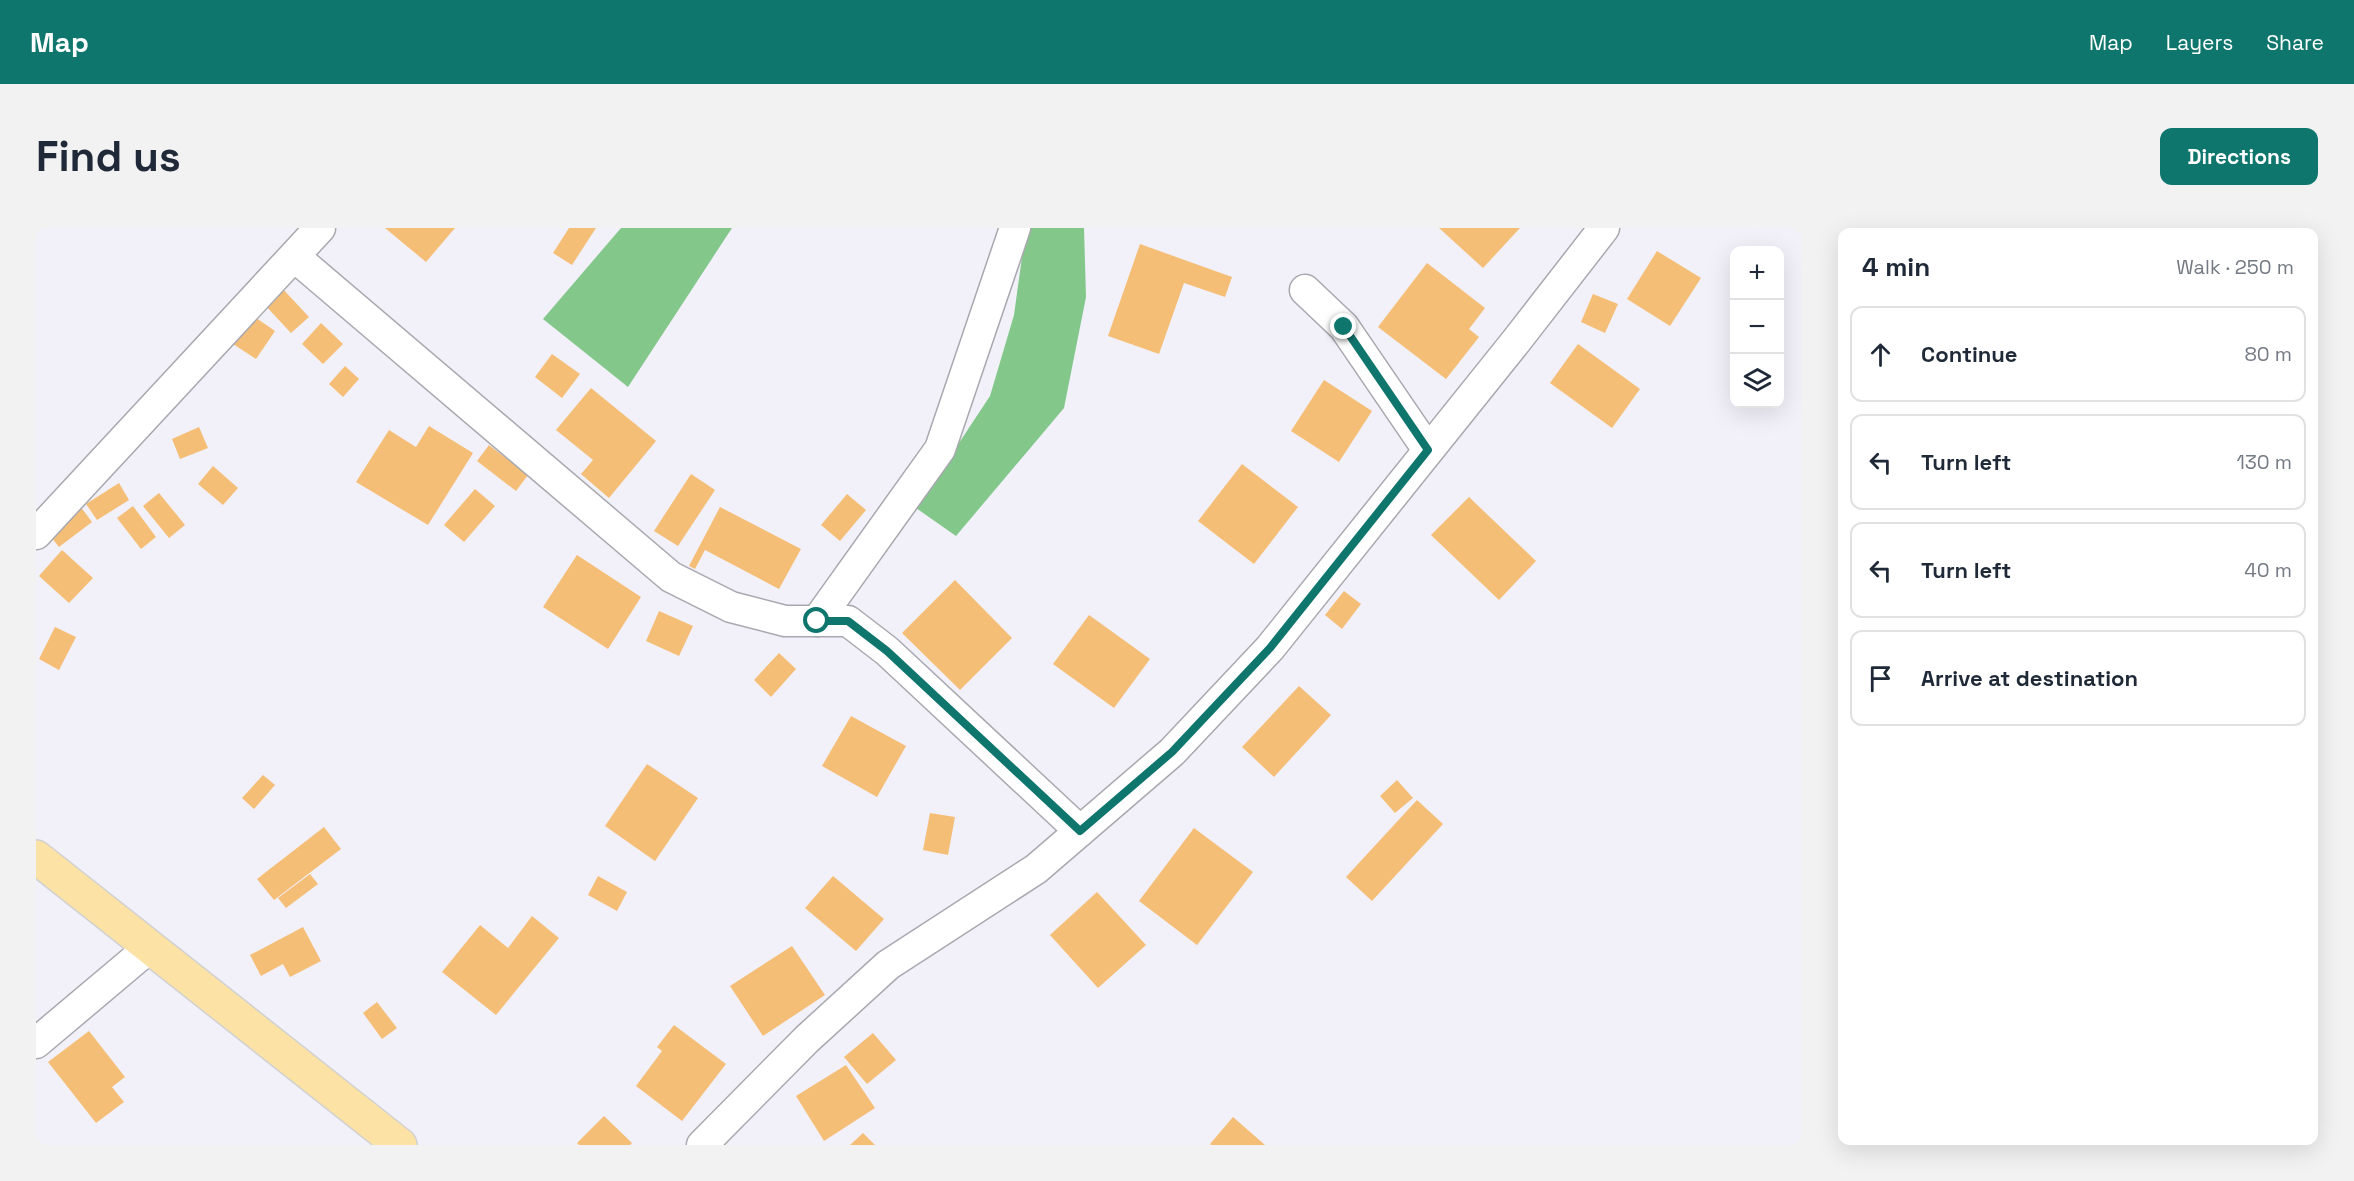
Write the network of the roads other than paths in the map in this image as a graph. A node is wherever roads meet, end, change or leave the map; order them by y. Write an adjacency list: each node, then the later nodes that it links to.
1 (320, 228): 4 (street)
2 (1015, 228): 8 (street)
3 (1604, 228): 6 (street)
4 (295, 257): 7 (street); 8 (street)
5 (1305, 290): 6 (street)
6 (1428, 450): 9 (street)
7 (36, 534)
8 (817, 621): 9 (street)
9 (1080, 831): 14 (street)
10 (36, 857): 11 (main road)
11 (150, 947): 12 (street); 13 (main road)
12 (36, 1043)
13 (400, 1145)
14 (702, 1145)

